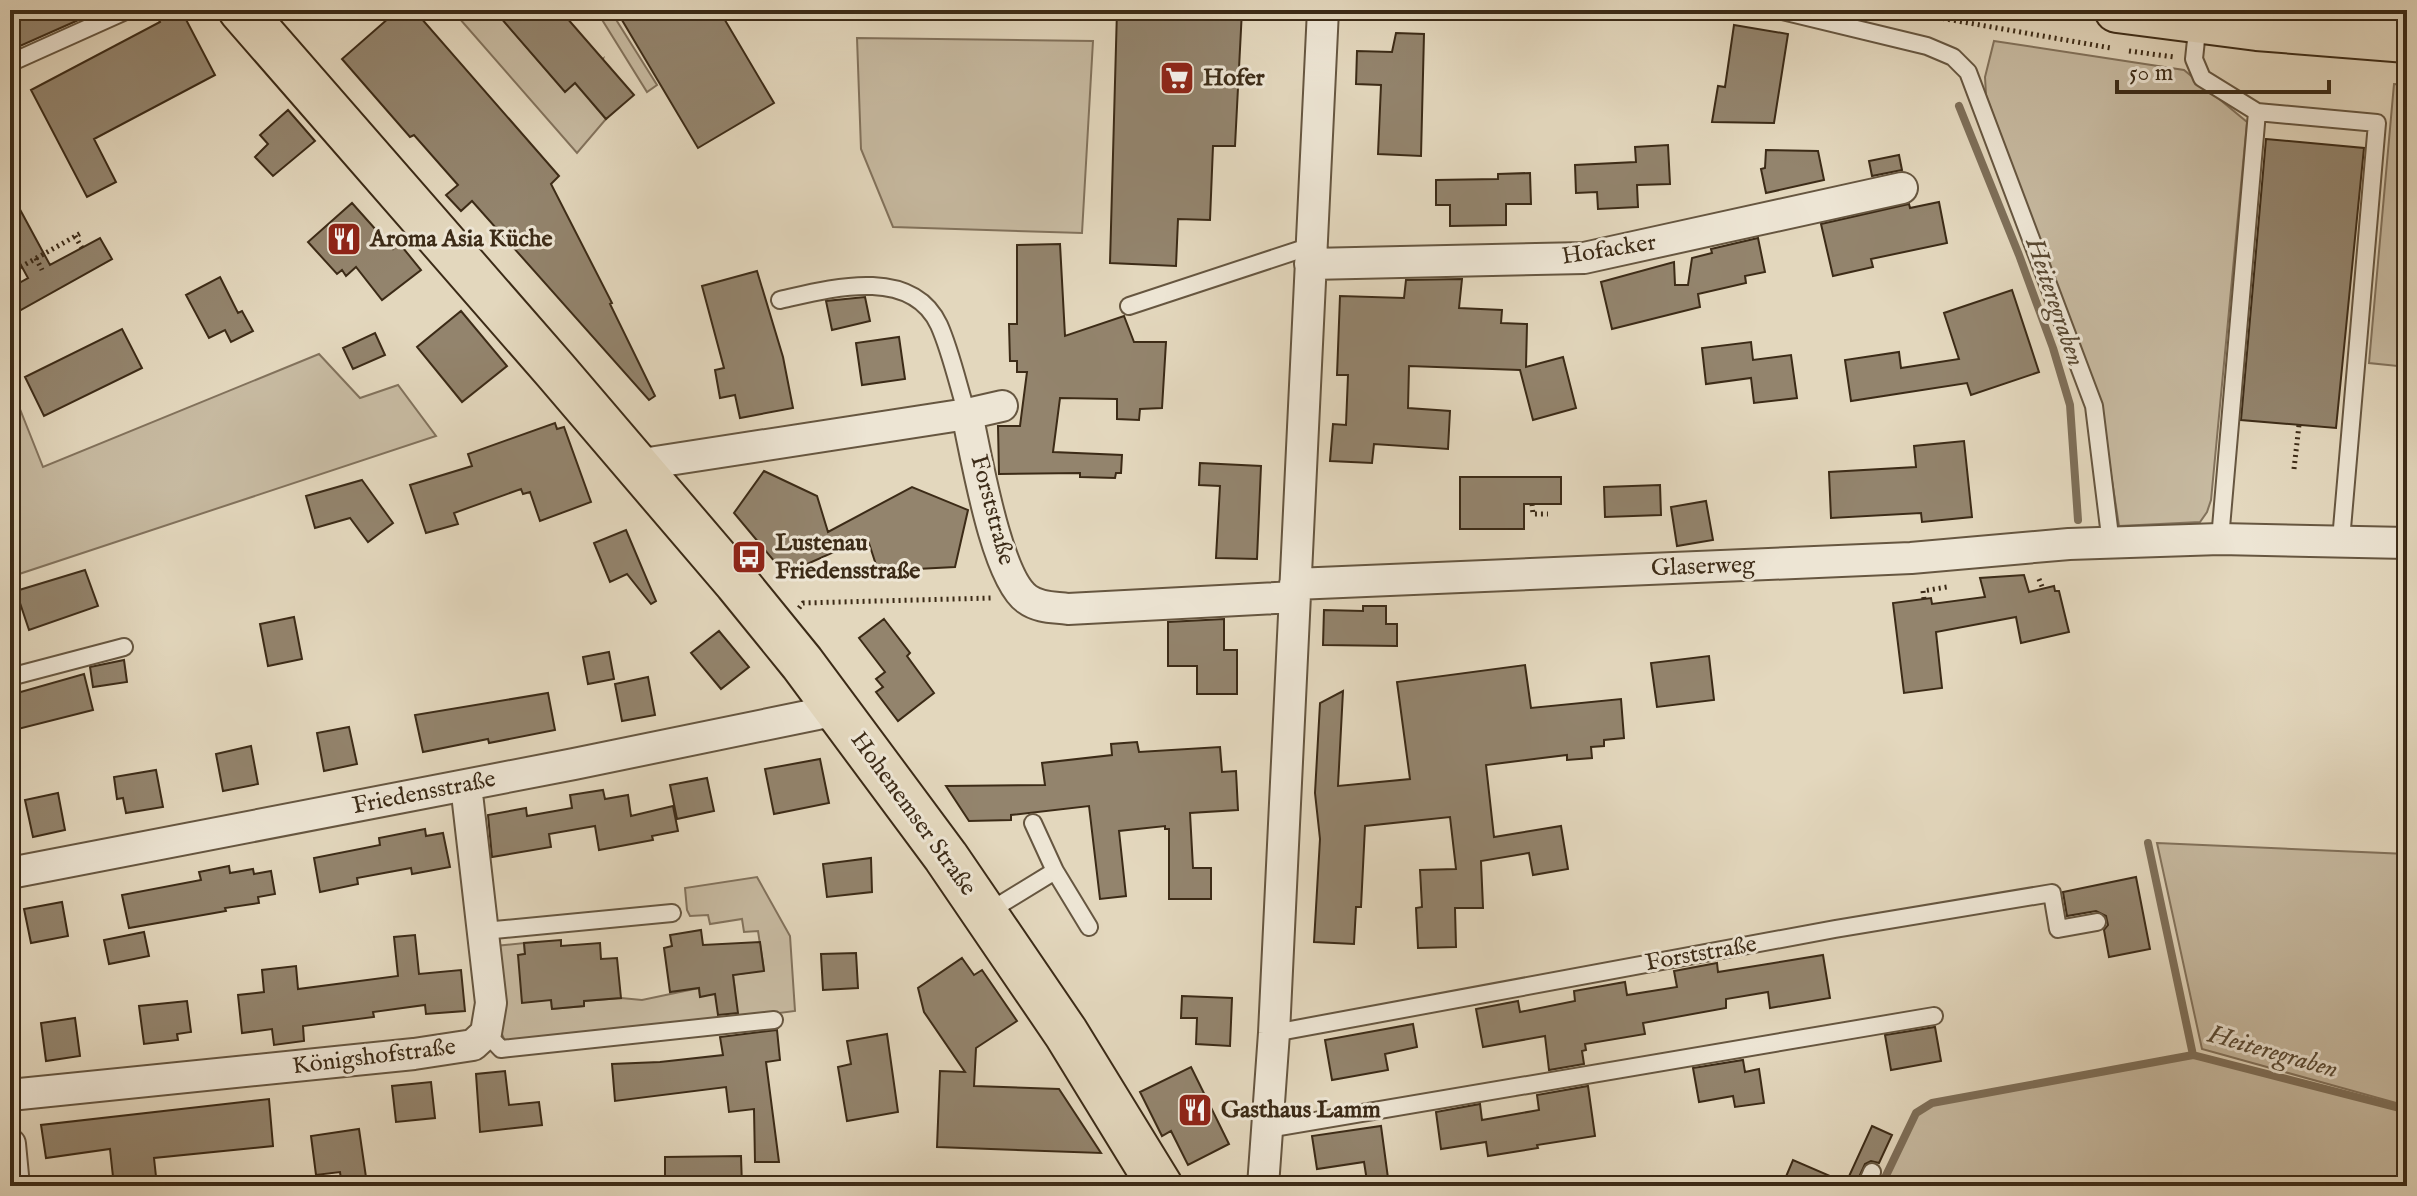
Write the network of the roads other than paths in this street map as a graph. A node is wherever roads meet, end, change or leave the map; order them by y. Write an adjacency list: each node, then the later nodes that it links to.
1 (128, 10): 8 (lane)
2 (1323, 10): 11 (street)
3 (1778, 10): 20 (lane)
4 (2117, 10): 6 (main road)
5 (251, 13): 16 (main road, Hohenemser Straße)
6 (2198, 21): 7 (main road); 9 (lane)
7 (2407, 40)
8 (10, 63)
9 (2257, 112): 17 (lane); 18 (lane)
10 (1902, 188): 11 (street, Hofacker)
11 (1310, 255): 13 (lane); 21 (street)
12 (780, 300): 15 (lane, Forststraße)
13 (1129, 306)
14 (1002, 406): 15 (street)
15 (967, 414): 16 (street); 21 (street, Forststraße)
16 (636, 465): 24 (main road, Hohenemser Straße)
17 (2220, 539): 18 (street, Glaserweg); 20 (street, Glaserweg)
18 (2341, 540): 19 (street, Glaserweg)
19 (2407, 543)
20 (2111, 544): 21 (street, Glaserweg)
21 (1295, 590): 37 (street)
22 (124, 647): 23 (lane)
23 (10, 677)
24 (837, 710): 25 (street, Friedensstraße); 30 (main road, Hohenemser Straße)
25 (466, 785): 28 (street, Friedensstraße); 33 (street, Königshofstraße)
26 (1033, 823): 27 (lane)
27 (1055, 871): 30 (lane); 32 (lane)
28 (10, 873)
29 (672, 913): 33 (lane)
30 (985, 914): 42 (main road, Hohenemser Straße)
31 (2097, 922): 37 (lane, Forststraße)
32 (1089, 927)
33 (484, 931): 36 (street, Königshofstraße)
34 (1934, 1016): 39 (lane)
35 (774, 1020): 36 (lane)
36 (486, 1033): 38 (street, Königshofstraße)
37 (1274, 1033): 39 (street)
38 (10, 1095)
39 (1268, 1129): 43 (street)
40 (10, 1144): 41 (street)
41 (14, 1186)
42 (1160, 1186)
43 (1263, 1186)

